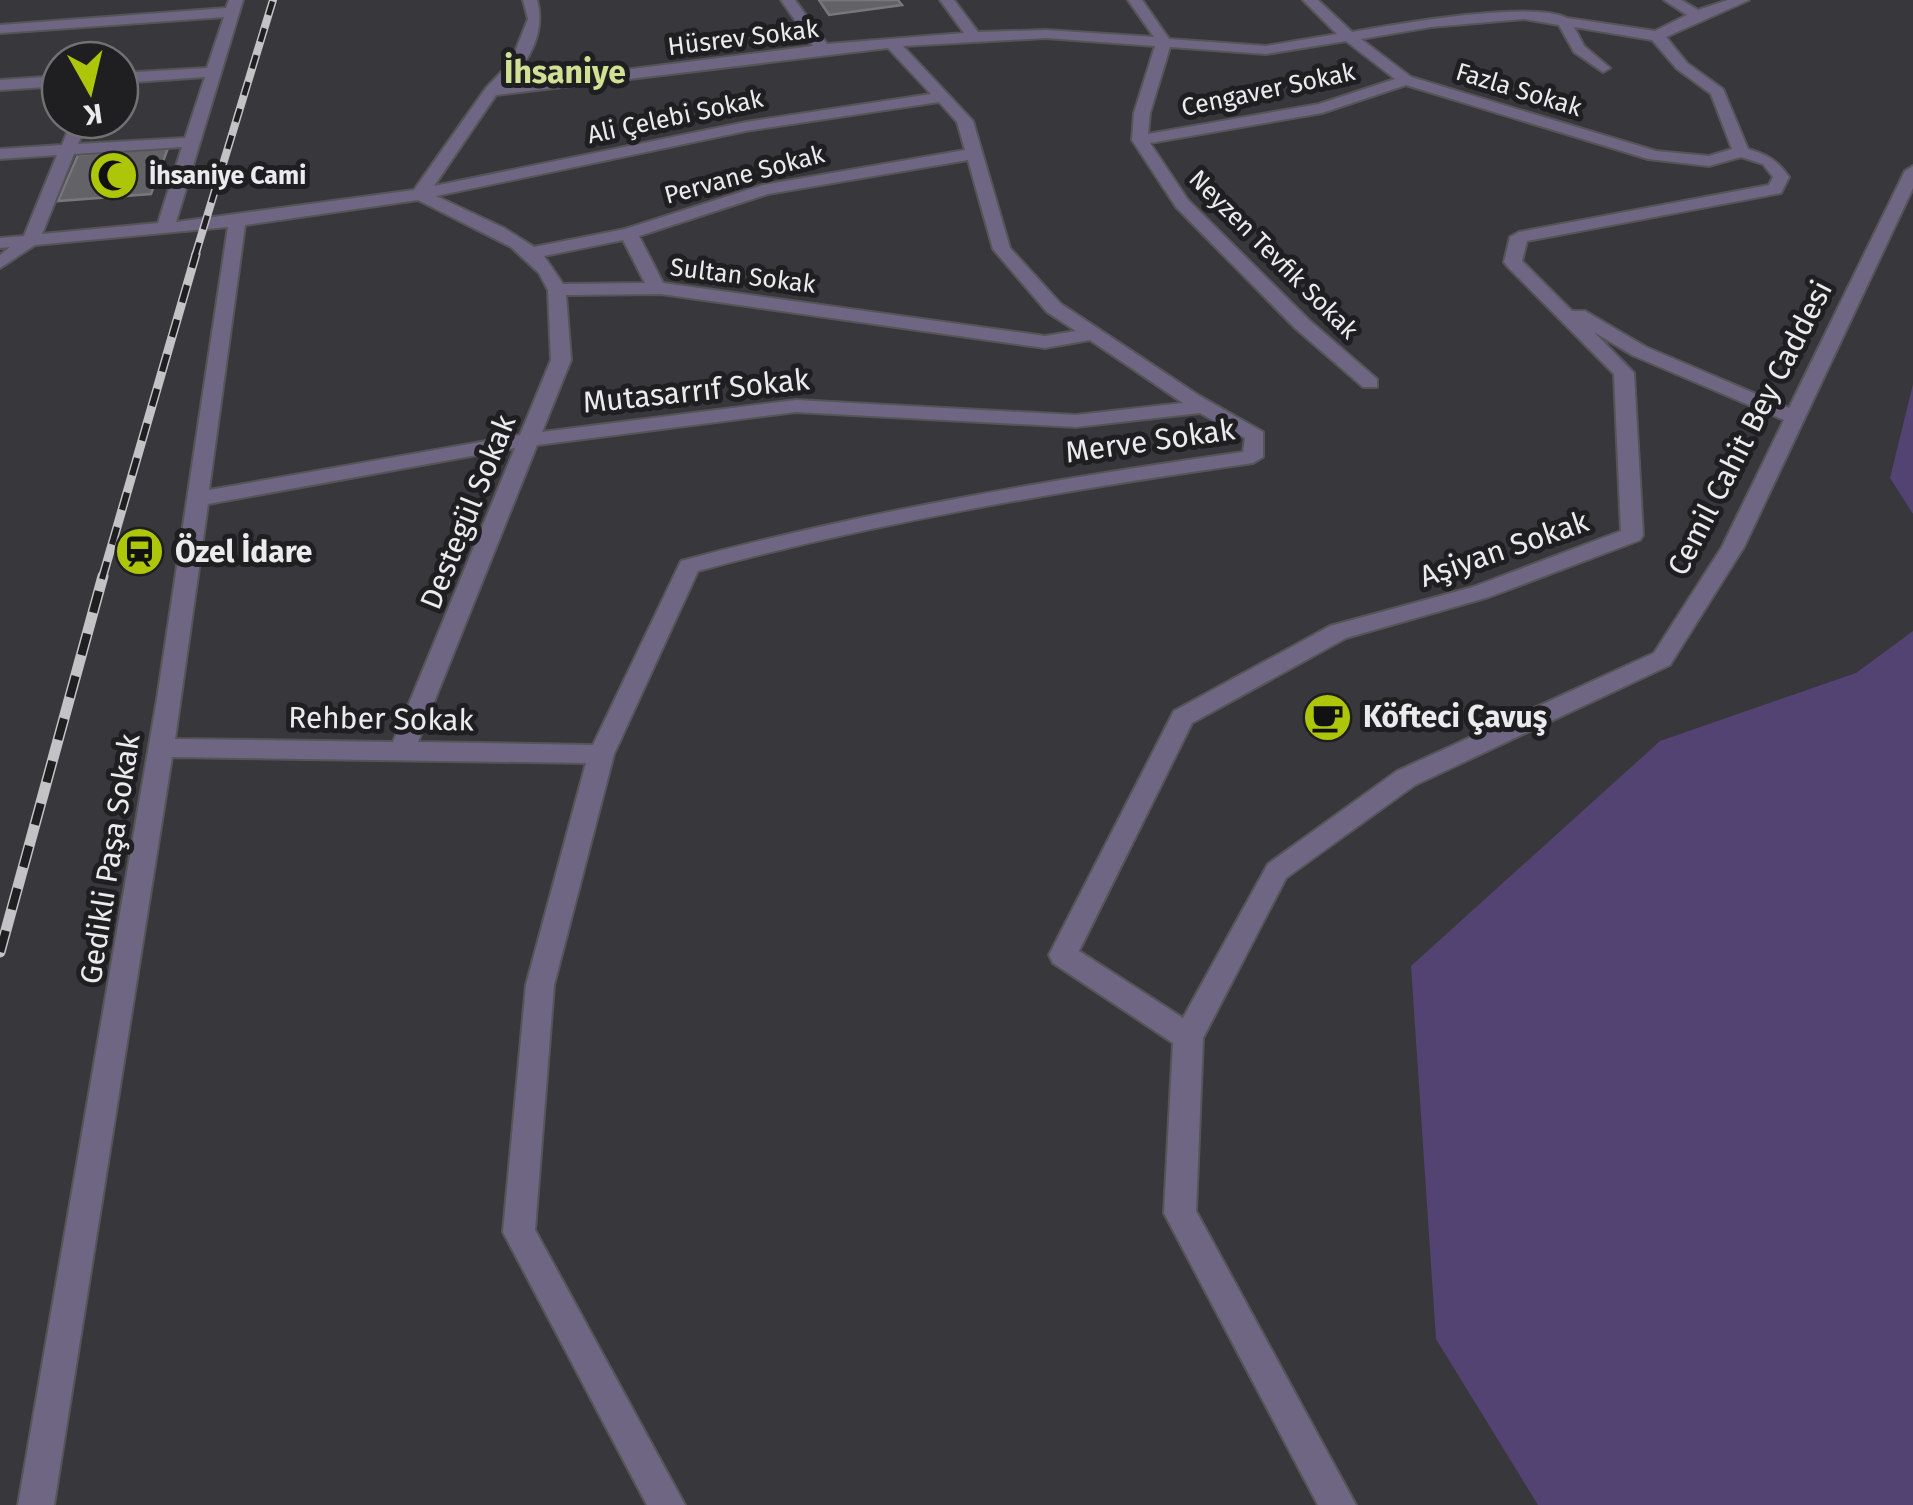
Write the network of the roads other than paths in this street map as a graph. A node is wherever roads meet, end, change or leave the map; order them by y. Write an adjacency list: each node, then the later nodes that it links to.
1 (530, 0): 25 (street)
2 (788, 0): 18 (street)
3 (948, 0): 13 (street)
4 (1135, 0): 17 (street)
5 (1310, 0): 14 (street, Fazla Sokak)
6 (1523, 0): 11 (street)
7 (1671, 0): 10 (street)
8 (1742, 0): 10 (street)
9 (234, 6): 12 (street); 20 (street)
10 (1697, 15): 15 (street)
11 (1565, 22): 14 (street, Hüsrev Sokak); 15 (street, Hüsrev Sokak); 19 (street)
12 (0, 29)
13 (974, 36): 16 (street, Hüsrev Sokak); 17 (street, Hüsrev Sokak)
14 (1348, 36): 17 (street, Hüsrev Sokak); 22 (street, Fazla Sokak)
15 (1657, 36): 31 (street)
16 (891, 42): 18 (street, Hüsrev Sokak); 26 (street, Merve Sokak)
17 (1164, 42): 28 (street)
18 (823, 49): 25 (street, Hüsrev Sokak)
19 (1603, 68)
20 (213, 72): 21 (street); 29 (street)
21 (140, 77)
22 (1406, 80): 28 (street, Cengaver Sokak); 31 (street, Fazla Sokak)
23 (40, 82): 24 (street)
24 (0, 85)
25 (491, 92): 35 (street)
26 (942, 97): 33 (street, Merve Sokak); 35 (street, Ali Çelebi Sokak)
27 (72, 140): 30 (street)
28 (1140, 140): 47 (street, Neyzen Tevfik Sokak)
29 (192, 142): 30 (street); 37 (street)
30 (68, 150): 32 (street); 39 (street)
31 (1741, 152): 45 (street, Aşiyan Sokak)
32 (0, 154)
33 (973, 154): 38 (street, Pervane Sokak); 46 (street, Merve Sokak)
34 (1913, 171): 49 (street, Cemil Cahit Bey Caddesi)
35 (420, 194): 36 (street, Ali Çelebi Sokak); 41 (street)
36 (237, 223): 37 (street, Ali Çelebi Sokak); 51 (street, Gedikli Paşa Sokak)
37 (165, 229): 39 (street, Ali Çelebi Sokak)
38 (629, 234): 41 (street, Pervane Sokak); 43 (street)
39 (31, 240): 40 (street, Ali Çelebi Sokak); 42 (street)
40 (0, 242)
41 (531, 253): 44 (street)
42 (0, 263)
43 (657, 288): 44 (street, Sultan Sokak); 46 (street, Sultan Sokak)
44 (557, 290): 50 (street, Destegül Sokak)
45 (1542, 294): 49 (street); 55 (street, Aşiyan Sokak)
46 (1092, 334): 48 (street, Merve Sokak)
47 (1370, 383)
48 (1206, 406): 50 (street, Mutasarrıf Sokak); 54 (street, Merve Sokak)
49 (1795, 418): 55 (street, Cemil Cahit Bey Caddesi)
50 (532, 438): 51 (street, Mutasarrıf Sokak); 53 (street, Destegül Sokak)
51 (197, 499): 52 (street, Gedikli Paşa Sokak)
52 (161, 748): 53 (street, Rehber Sokak); 56 (street, Gedikli Paşa Sokak)
53 (402, 752): 54 (street, Rehber Sokak)
54 (601, 754): 57 (street)
55 (1188, 1037): 58 (street, Cemil Cahit Bey Caddesi)
56 (36, 1505)
57 (667, 1505)
58 (1338, 1505)

